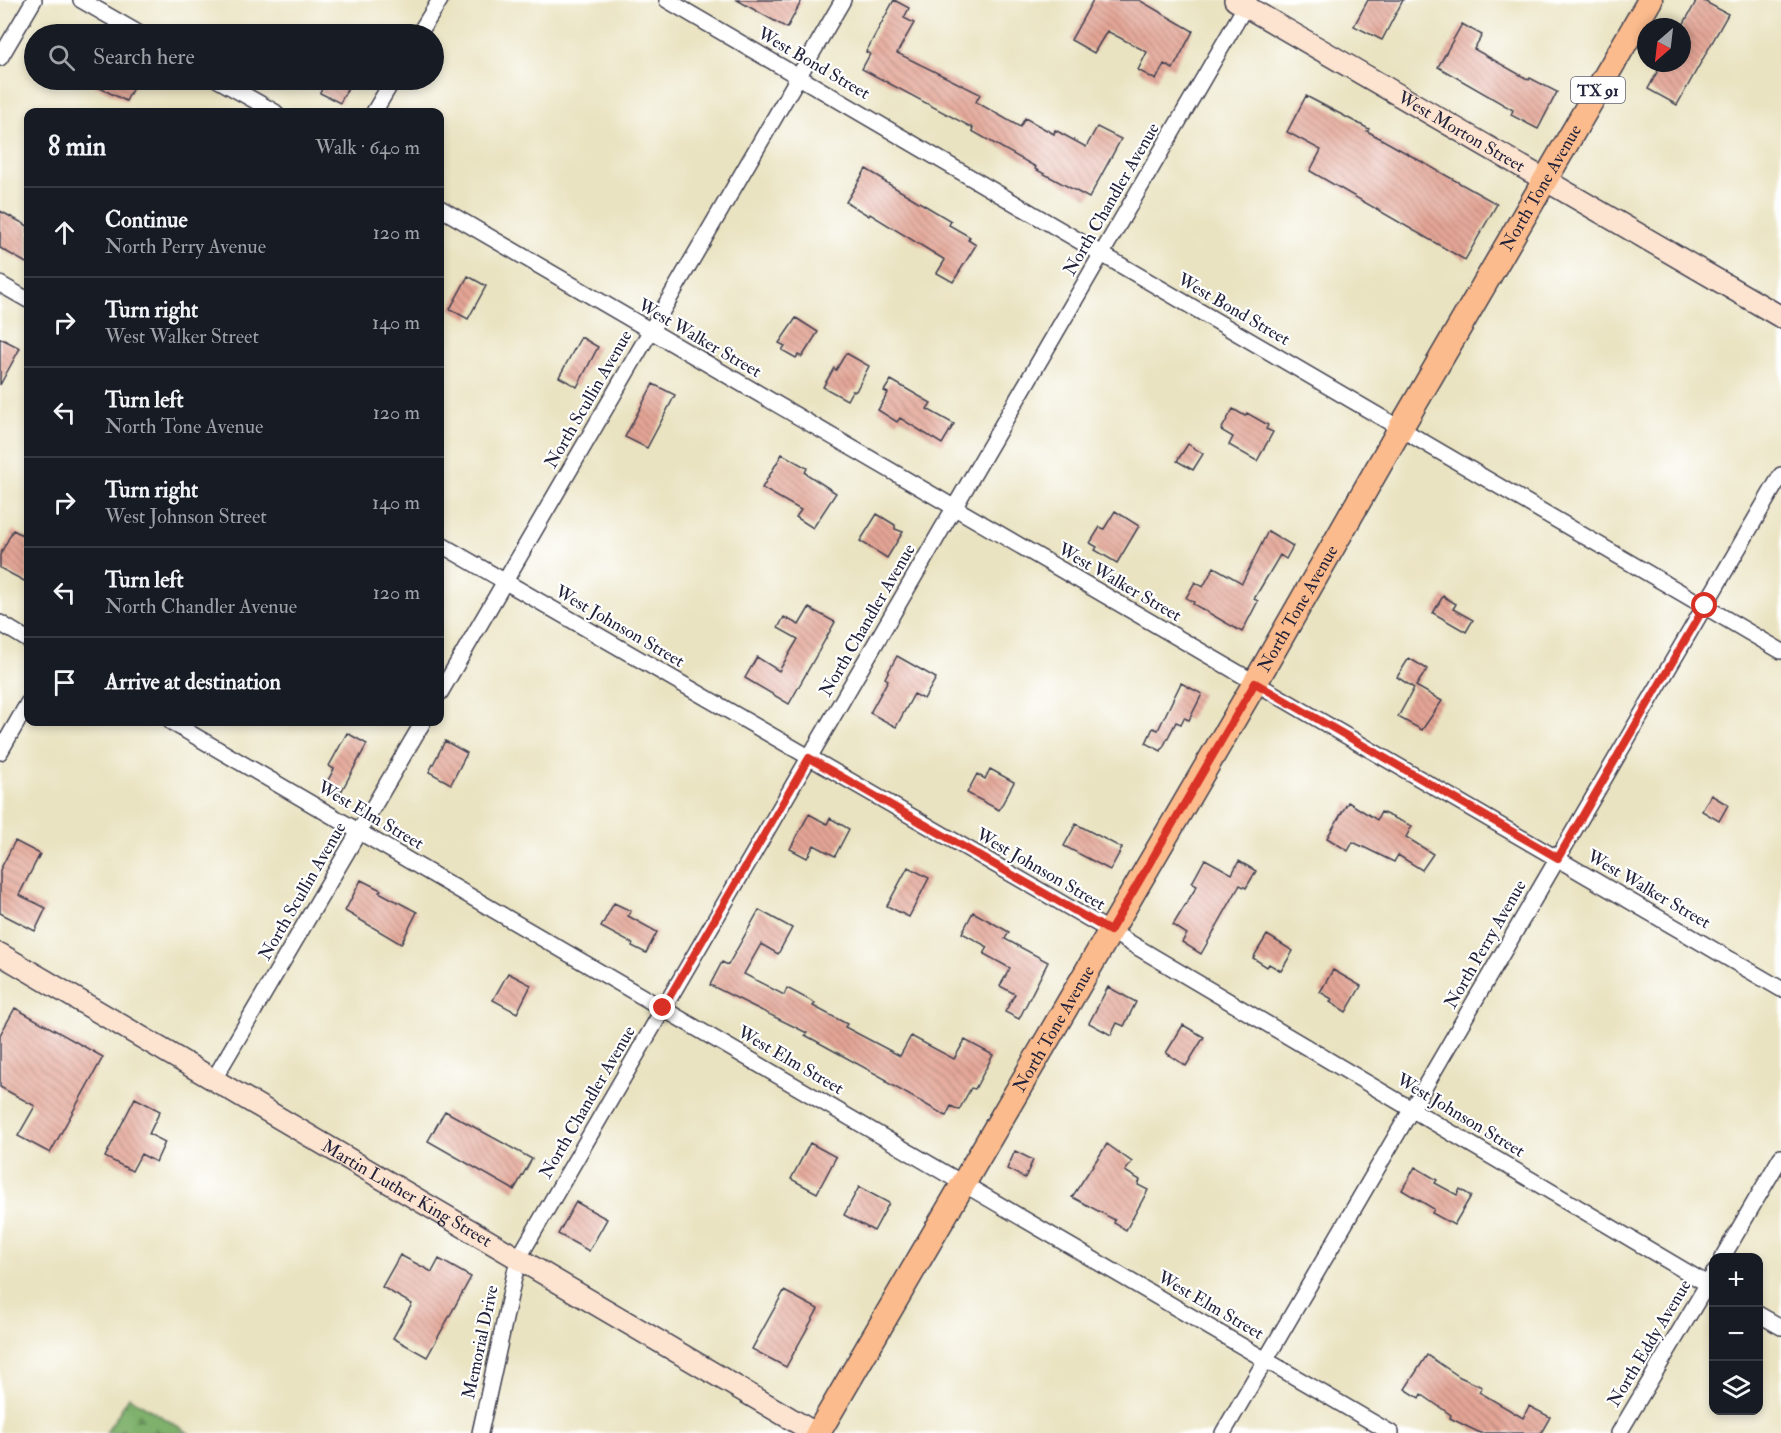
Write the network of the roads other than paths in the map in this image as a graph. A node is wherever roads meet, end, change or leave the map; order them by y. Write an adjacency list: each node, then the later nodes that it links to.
1 (34, 0): 10 (street)
2 (81, 0): 8 (street)
3 (440, 0): 9 (street)
4 (667, 0): 11 (street, West Bond Street)
5 (843, 0): 11 (street, North Scullin Avenue)
6 (1650, 0): 16 (main road, North Tone Avenue / TX 91)
7 (1244, 2): 16 (street, West Morton Street); 18 (street, North Chandler Avenue)
8 (123, 24)
9 (425, 24)
10 (0, 58)
11 (798, 77): 18 (street, West Bond Street); 22 (street, North Scullin Avenue)
12 (236, 90): 14 (street)
13 (387, 90): 15 (street)
14 (269, 108)
15 (376, 108)
16 (1546, 179): 21 (street, West Morton Street); 23 (main road, North Tone Avenue / TX 91)
17 (444, 210): 22 (street, West Walker Street)
18 (1102, 254): 23 (street, West Bond Street); 25 (street, North Chandler Avenue)
19 (0, 284): 20 (street)
20 (24, 298)
21 (1781, 317)
22 (650, 332): 25 (street, West Walker Street); 27 (street, North Scullin Avenue)
23 (1400, 429): 28 (street, West Bond Street); 32 (main road, North Tone Avenue / TX 91)
24 (1781, 475): 28 (street, North Perry Avenue)
25 (954, 509): 32 (street, West Walker Street); 38 (street, North Chandler Avenue)
26 (444, 546): 27 (street, West Johnson Street)
27 (504, 582): 33 (street, North Scullin Avenue); 38 (street, West Johnson Street)
28 (1705, 606): 31 (street, West Bond Street); 40 (street, North Perry Avenue)
29 (0, 623): 30 (street)
30 (24, 637)
31 (1781, 651)
32 (1255, 683): 40 (street, West Walker Street); 41 (main road, North Tone Avenue / TX 91)
33 (444, 686)
34 (24, 710): 37 (street)
35 (178, 726): 39 (street, West Elm Street)
36 (421, 726): 39 (street, North Scullin Avenue)
37 (0, 752)
38 (809, 758): 41 (street, West Johnson Street); 44 (street, North Chandler Avenue)
39 (359, 831): 44 (street, West Elm Street); 45 (street, North Scullin Avenue)
40 (1558, 858): 43 (street, West Walker Street); 46 (street, North Perry Avenue)
41 (1110, 931): 46 (street, West Johnson Street); 48 (main road, North Tone Avenue / TX 91)
42 (2, 959): 45 (street, Martin Luther King Street)
43 (1781, 989)
44 (663, 1008): 48 (street, West Elm Street); 50 (street, North Chandler Avenue)
45 (214, 1079): 50 (street, Martin Luther King Street)
46 (1412, 1108): 51 (street, West Johnson Street); 55 (street, North Perry Avenue)
47 (1781, 1157): 49 (street)
48 (962, 1184): 55 (street, West Elm Street); 57 (main road, North Tone Avenue / TX 91)
49 (1724, 1253)
50 (518, 1259): 56 (street, Memorial Drive); 57 (street, Martin Luther King Street)
51 (1709, 1281)
52 (1709, 1285): 60 (street, North Eddy Avenue)
53 (1763, 1317): 54 (street)
54 (1781, 1327)
55 (1266, 1359): 58 (street, North Perry Avenue); 59 (street, West Elm Street)
56 (480, 1433)
57 (816, 1433)
58 (1223, 1433)
59 (1391, 1433)
60 (1619, 1433)

